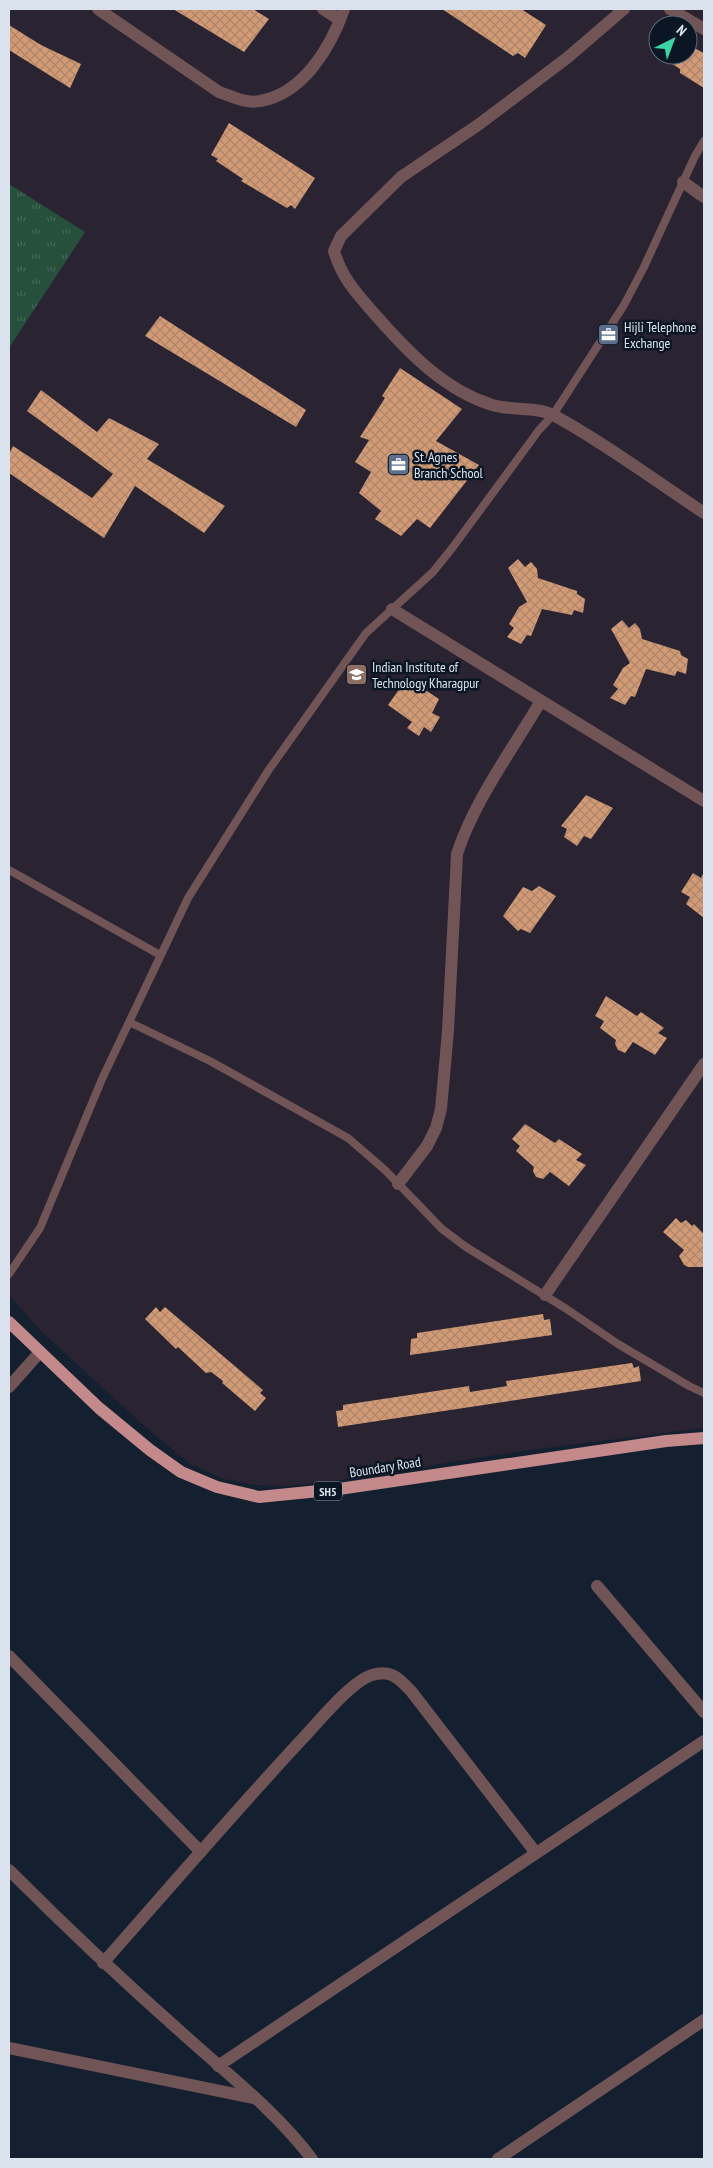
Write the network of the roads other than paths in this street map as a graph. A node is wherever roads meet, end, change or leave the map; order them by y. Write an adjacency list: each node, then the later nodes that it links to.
1 (98, 9): 5 (street)
2 (323, 9): 5 (street)
3 (624, 9): 10 (street)
4 (670, 9): 6 (street)
5 (342, 14)
6 (704, 29)
7 (704, 141): 8 (lane)
8 (683, 182): 9 (street); 10 (lane)
9 (704, 197)
10 (553, 415): 11 (street); 12 (lane)
11 (704, 513)
12 (392, 609): 13 (street); 16 (lane)
13 (541, 701): 14 (street); 19 (street)
14 (704, 801)
15 (9, 870): 16 (lane)
16 (160, 955): 17 (lane)
17 (129, 1022): 19 (lane); 20 (lane)
18 (704, 1064): 21 (street)
19 (398, 1184): 21 (lane)
20 (9, 1274)
21 (546, 1295): 25 (lane)
22 (9, 1322): 23 (main road, Boundary Road / SH5)
23 (40, 1352): 24 (street); 26 (main road, Boundary Road / SH5)
24 (9, 1387)
25 (704, 1393)
26 (704, 1438)
27 (597, 1586): 29 (street)
28 (9, 1656): 31 (street)
29 (704, 1712)
30 (704, 1741): 32 (street)
31 (201, 1852): 32 (street); 34 (street)
32 (536, 1853): 37 (street)
33 (9, 1870): 34 (street)
34 (103, 1963): 37 (street)
35 (704, 2020): 40 (street)
36 (9, 2048): 38 (street)
37 (218, 2066): 38 (street)
38 (254, 2098): 39 (street)
39 (312, 2159)
40 (498, 2159)

